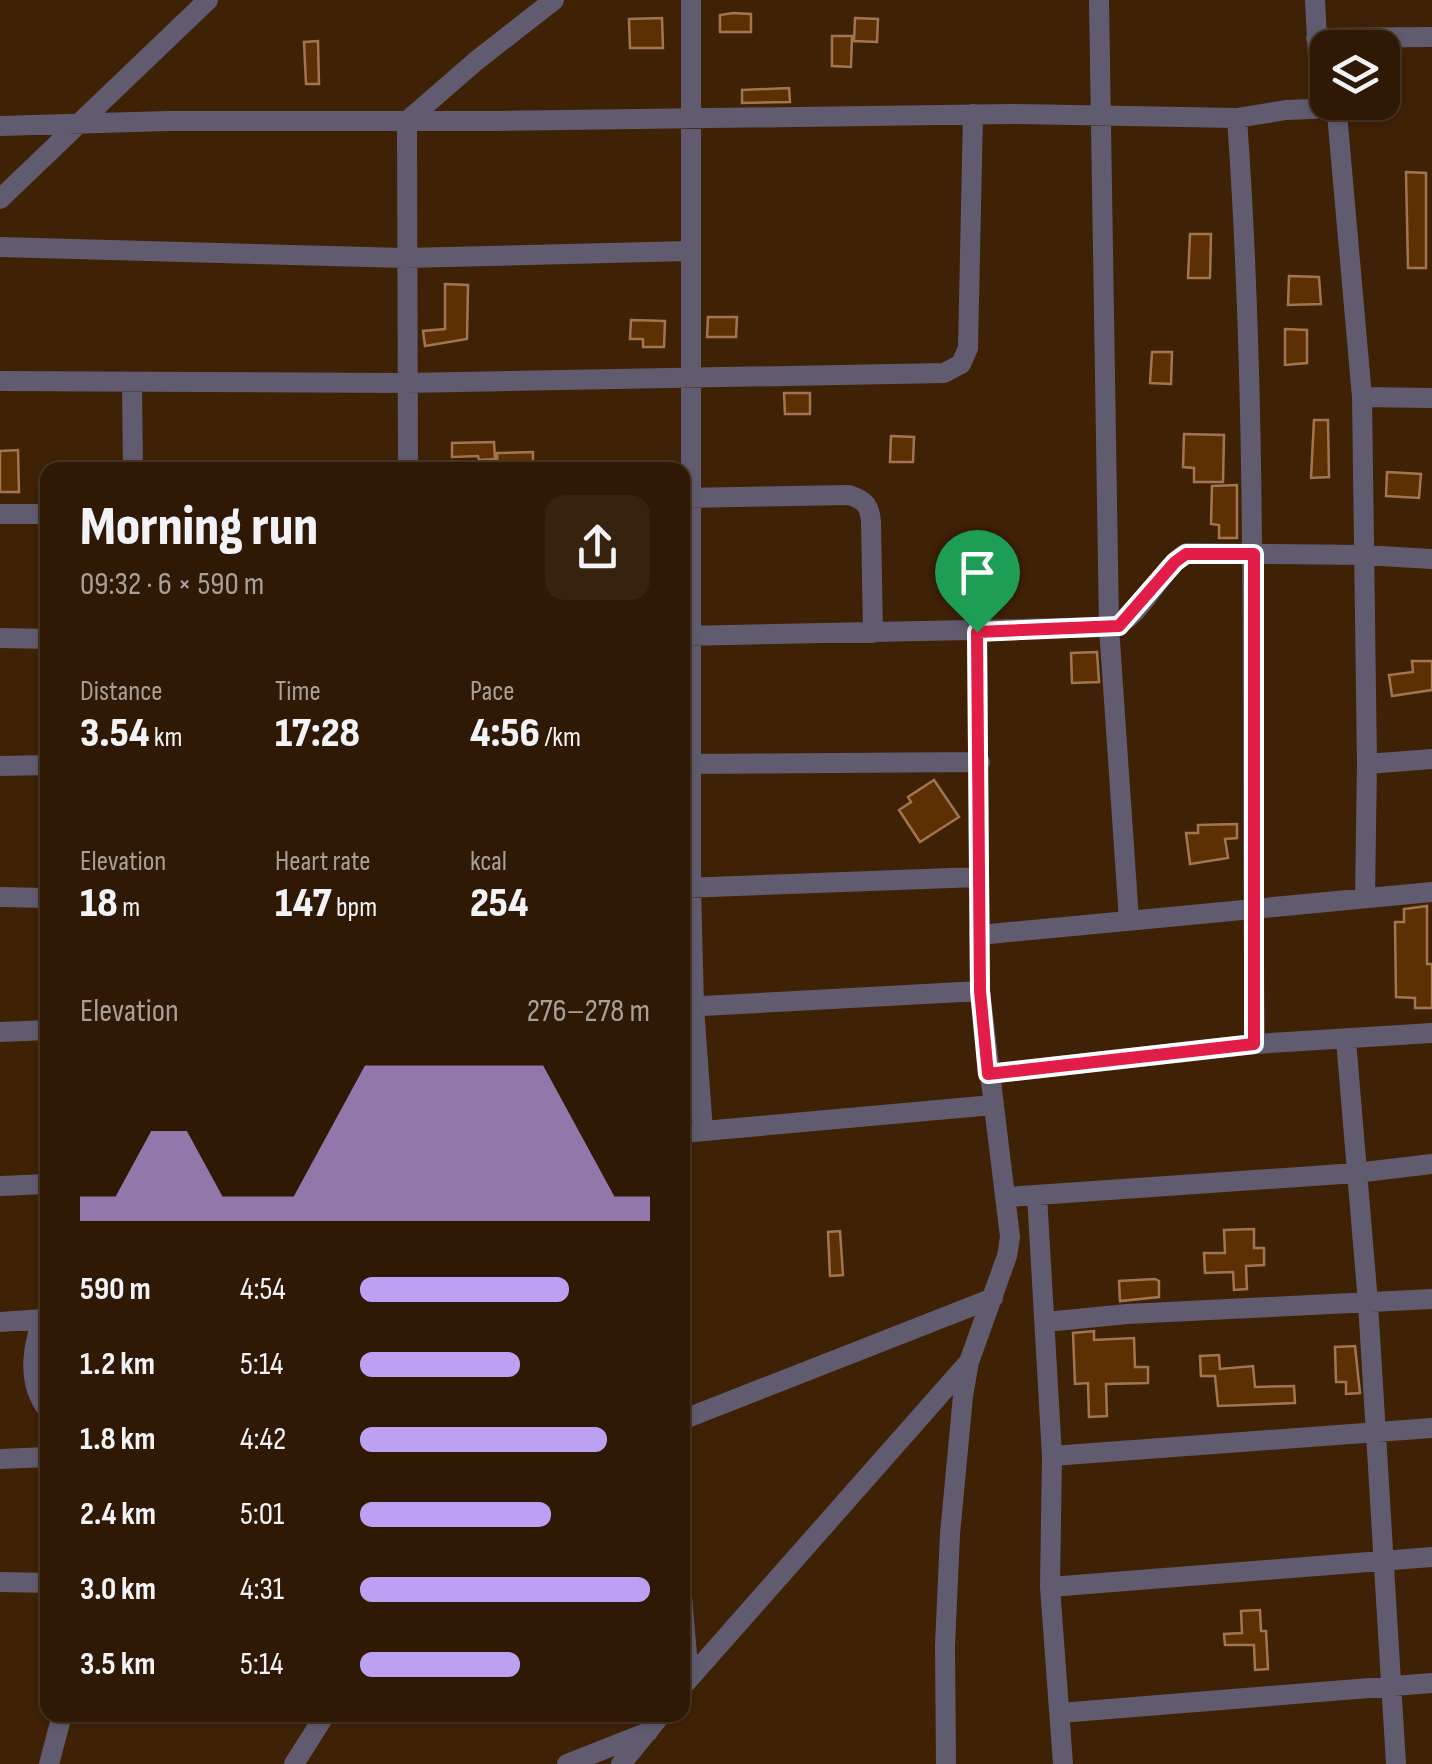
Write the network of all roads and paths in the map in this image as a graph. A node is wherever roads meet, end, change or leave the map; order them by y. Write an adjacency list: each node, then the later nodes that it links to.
1 (208, 0): 16 (street)
2 (554, 0): 15 (street)
3 (691, 0): 12 (street)
4 (1099, 0): 11 (street)
5 (1315, 0): 6 (street)
6 (1316, 30)
7 (1400, 38): 8 (street)
8 (1432, 38)
9 (1310, 108): 13 (street)
10 (973, 114): 11 (street); 12 (street); 22 (street)
11 (1102, 114): 13 (street); 37 (street)
12 (691, 118): 15 (street); 20 (street)
13 (1237, 118): 34 (street)
14 (1338, 120): 26 (street)
15 (407, 122): 16 (street); 21 (street)
16 (77, 124): 17 (street); 18 (street)
17 (0, 126)
18 (0, 199)
19 (0, 246): 21 (street)
20 (688, 251): 21 (street); 22 (street)
21 (405, 258): 24 (street)
22 (691, 378): 24 (street); 30 (street)
23 (0, 381): 25 (street)
24 (406, 383): 25 (street); 29 (street)
25 (132, 384): 28 (street)
26 (1362, 398): 27 (street); 35 (street)
27 (1432, 398)
28 (133, 462)
29 (408, 462)
30 (688, 462)
31 (690, 498): 39 (street)
32 (0, 514): 33 (street)
33 (40, 514)
34 (1254, 554): 35 (street); 37 (street); 55 (street)
35 (1364, 555): 36 (street); 46 (street)
36 (1432, 559)
37 (1110, 627): 38 (street); 56 (street)
38 (977, 632): 39 (street); 44 (street)
39 (872, 633): 40 (street)
40 (690, 636)
41 (0, 638): 42 (street)
42 (40, 638)
43 (1432, 759): 46 (street)
44 (980, 762): 45 (street); 49 (street)
45 (690, 764)
46 (1367, 764): 54 (street)
47 (0, 766): 48 (street)
48 (40, 766)
49 (978, 877): 50 (street); 57 (street)
50 (690, 888)
51 (1432, 892): 54 (street)
52 (0, 897): 53 (street)
53 (40, 898)
54 (1365, 898): 55 (street)
55 (1253, 908): 56 (street); 64 (street)
56 (1129, 920): 57 (street)
57 (979, 934): 58 (street)
58 (980, 991): 59 (street); 66 (street)
59 (690, 1007)
60 (40, 1030): 61 (street)
61 (0, 1032)
62 (1432, 1032): 63 (street)
63 (1346, 1040): 64 (street); 70 (street)
64 (1254, 1044): 66 (street)
65 (690, 1057): 68 (street)
66 (988, 1074): 67 (street)
67 (993, 1105): 68 (street); 74 (street)
68 (693, 1132)
69 (1432, 1164): 70 (street)
70 (1356, 1173): 73 (street); 77 (street)
71 (40, 1184): 72 (street)
72 (0, 1186)
73 (1037, 1195): 74 (street); 80 (street)
74 (1008, 1197): 75 (street)
75 (993, 1298): 82 (street); 84 (street)
76 (1432, 1300): 77 (street)
77 (1368, 1303): 80 (street); 86 (street)
78 (40, 1315): 79 (street)
79 (0, 1322)
80 (1046, 1322): 87 (street)
81 (40, 1326): 83 (street)
82 (968, 1362): 95 (street); 106 (street)
83 (40, 1395)
84 (690, 1417)
85 (1432, 1428): 86 (street)
86 (1376, 1433): 87 (street); 91 (street)
87 (1052, 1456): 94 (street)
88 (40, 1457): 89 (street)
89 (0, 1459)
90 (1432, 1557): 91 (street)
91 (1384, 1561): 94 (street); 97 (street)
92 (0, 1582): 93 (street)
93 (40, 1583)
94 (1050, 1586): 98 (street)
95 (690, 1678)
96 (1432, 1683): 97 (street)
97 (1391, 1687): 98 (street); 108 (street)
98 (1060, 1713): 107 (street)
99 (60, 1722): 102 (street)
100 (320, 1722): 103 (street)
101 (655, 1724): 104 (street); 105 (street)
102 (49, 1764)
103 (294, 1764)
104 (567, 1764)
105 (621, 1764)
106 (946, 1764)
107 (1063, 1764)
108 (1396, 1764)

